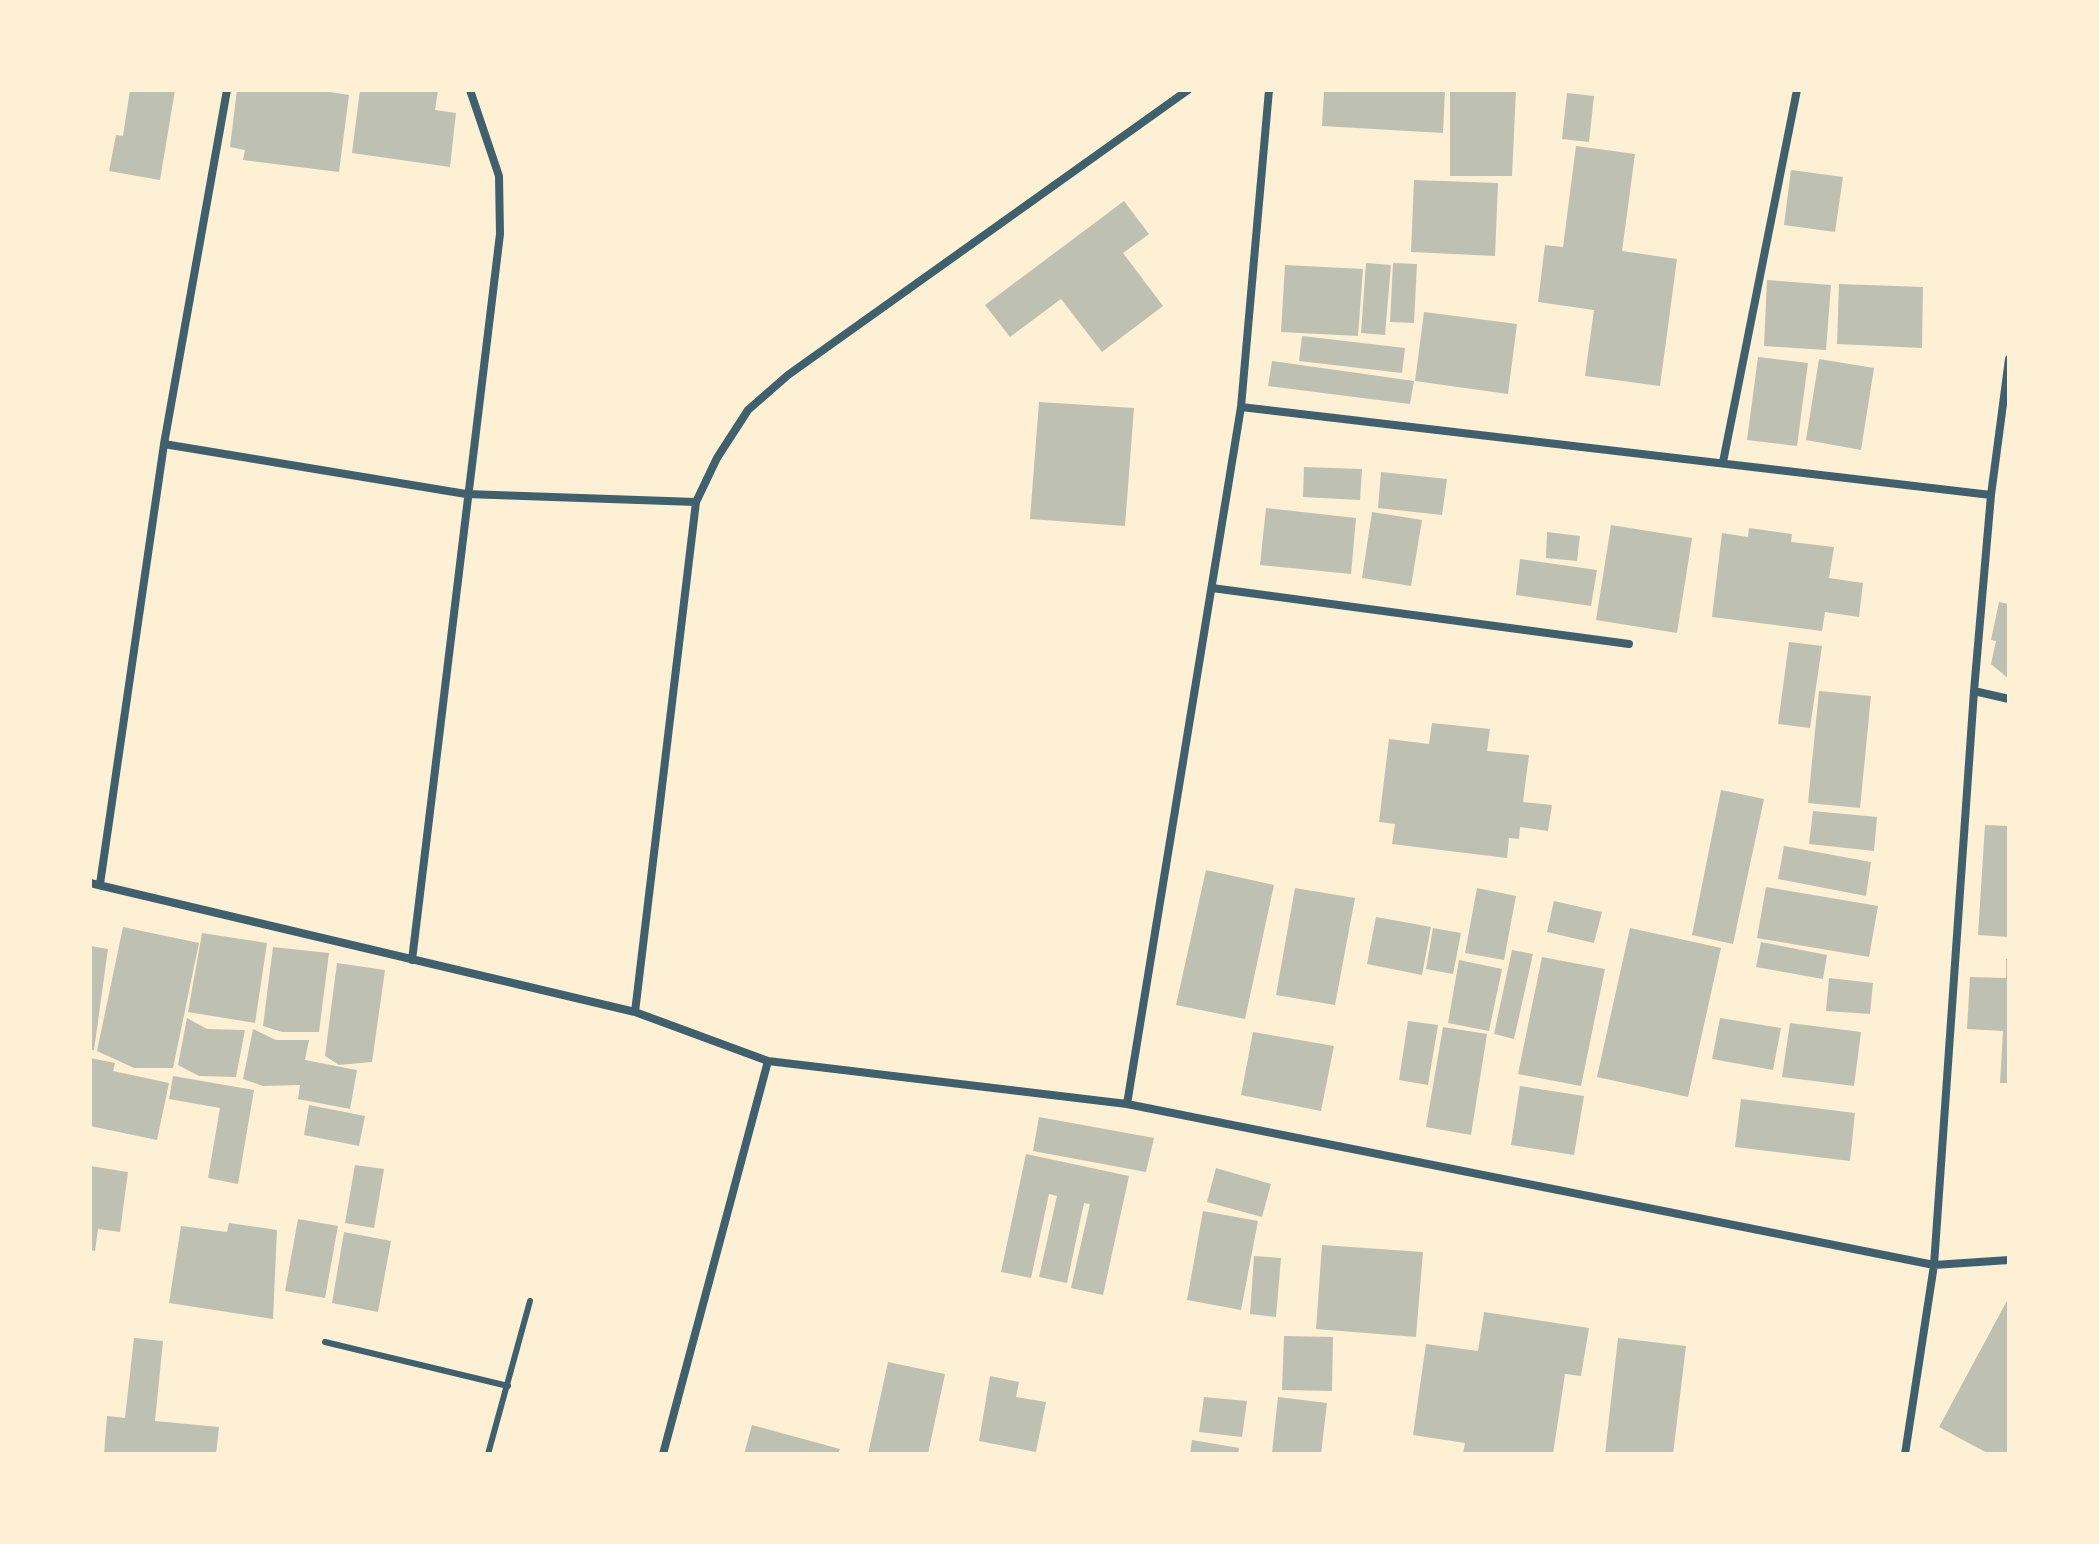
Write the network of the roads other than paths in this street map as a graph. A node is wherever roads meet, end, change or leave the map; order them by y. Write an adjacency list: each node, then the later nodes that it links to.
1 (227, 90): 8 (street)
2 (470, 90): 10 (street)
3 (1188, 90): 12 (street)
4 (1269, 90): 7 (street)
5 (1797, 90): 9 (street)
6 (2009, 361): 11 (street)
7 (1241, 407): 9 (street); 13 (street)
8 (164, 444): 10 (street); 18 (street)
9 (1723, 462): 11 (street)
10 (466, 494): 12 (street); 19 (street)
11 (1991, 495): 15 (street)
12 (696, 502): 20 (street)
13 (1212, 588): 14 (street); 22 (street)
14 (1629, 644)
15 (1974, 691): 16 (street); 24 (street)
16 (2009, 699)
17 (90, 883): 18 (street)
18 (100, 884): 19 (street)
19 (412, 960): 20 (street)
20 (635, 1012): 21 (street)
21 (768, 1061): 22 (street); 29 (street)
22 (1127, 1104): 24 (street)
23 (2009, 1260): 24 (street)
24 (1934, 1265): 30 (street)
25 (530, 1301): 27 (lane)
26 (325, 1342): 27 (lane)
27 (508, 1386): 28 (lane)
28 (488, 1454)
29 (663, 1454)
30 (1905, 1454)

